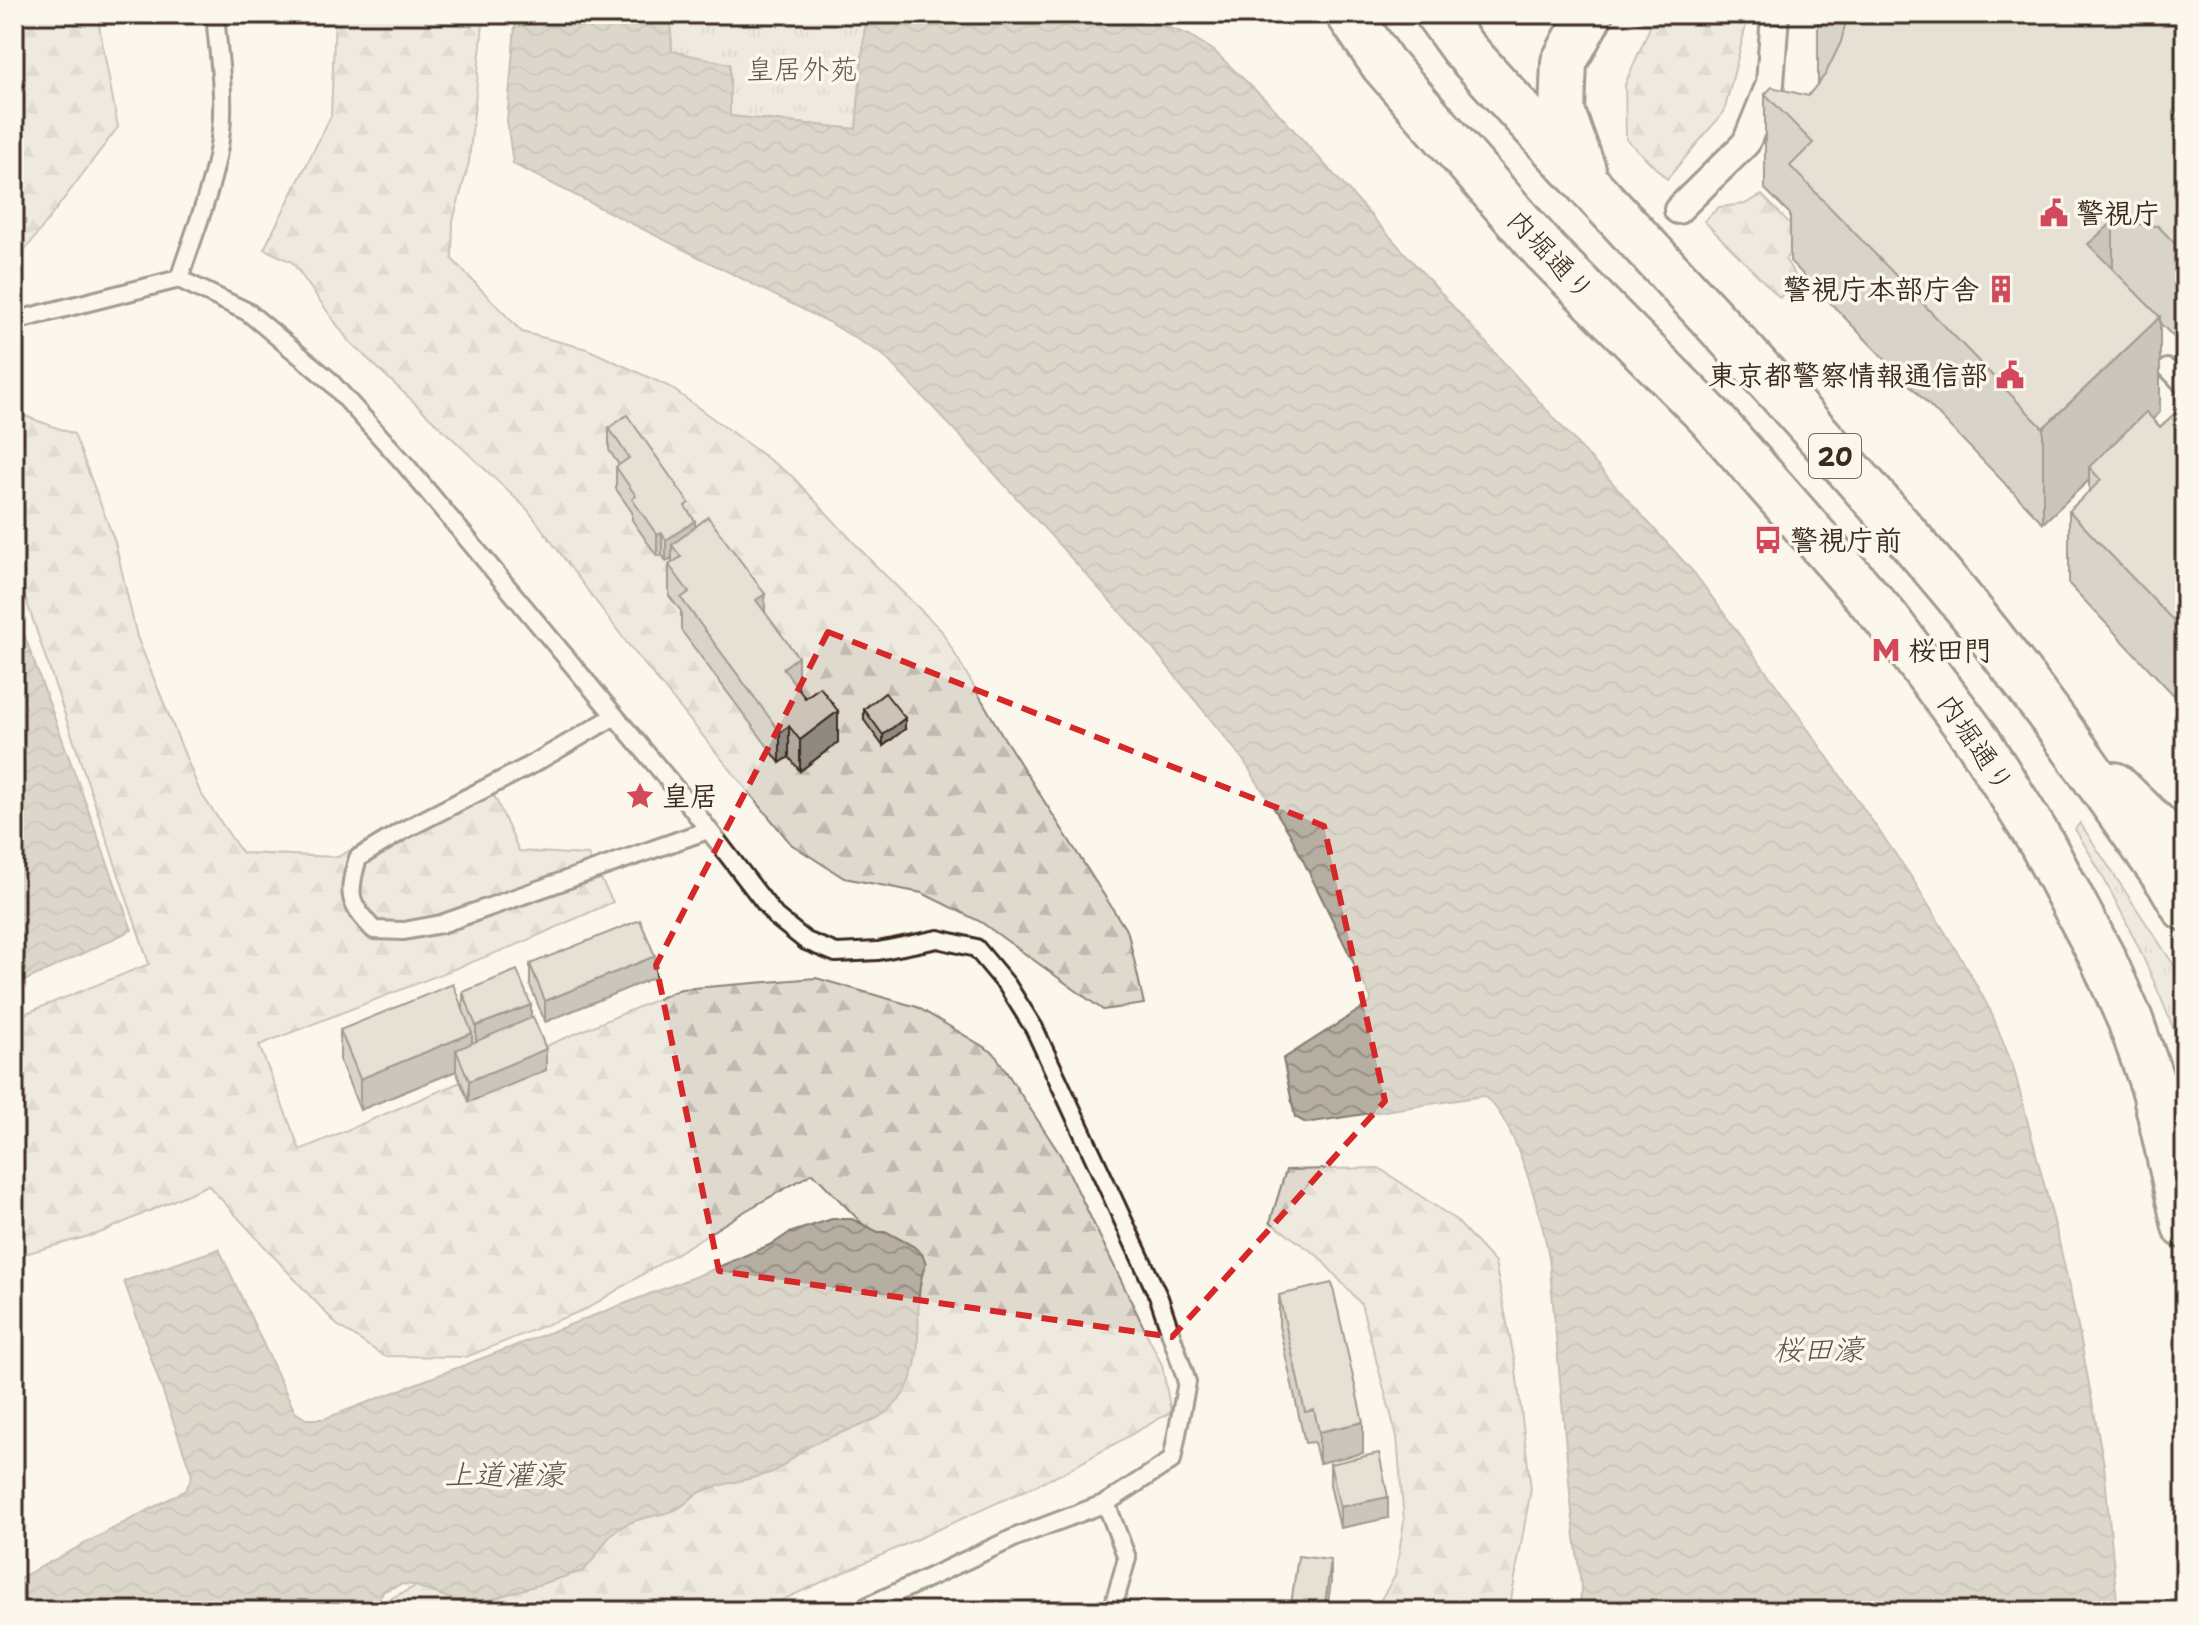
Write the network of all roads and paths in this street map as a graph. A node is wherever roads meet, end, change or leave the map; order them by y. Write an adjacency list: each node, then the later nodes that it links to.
1 (215, 14): 8 (lane)
2 (1349, 14): 17 (main road, 内堀通り / 20)
3 (1438, 14): 6 (main road, 20)
4 (1590, 14): 6 (main road, 20)
5 (1775, 14): 7 (street)
6 (1590, 189): 13 (main road, 20)
7 (1678, 210)
8 (179, 279): 9 (lane); 12 (lane)
9 (14, 321)
10 (2167, 368): 11 (lane)
11 (2185, 387)
12 (615, 716): 14 (lane); 14 (lane)
13 (2064, 736): 15 (main road); 16 (main road, 20)
14 (708, 830): 20 (lane)
15 (2185, 854)
16 (2185, 908)
17 (2155, 1091): 18 (main road); 19 (main road, 内堀通り / 20)
18 (2185, 1153)
19 (2185, 1226)
20 (1106, 1503): 21 (lane); 22 (lane)
21 (857, 1611)
22 (1112, 1611)

